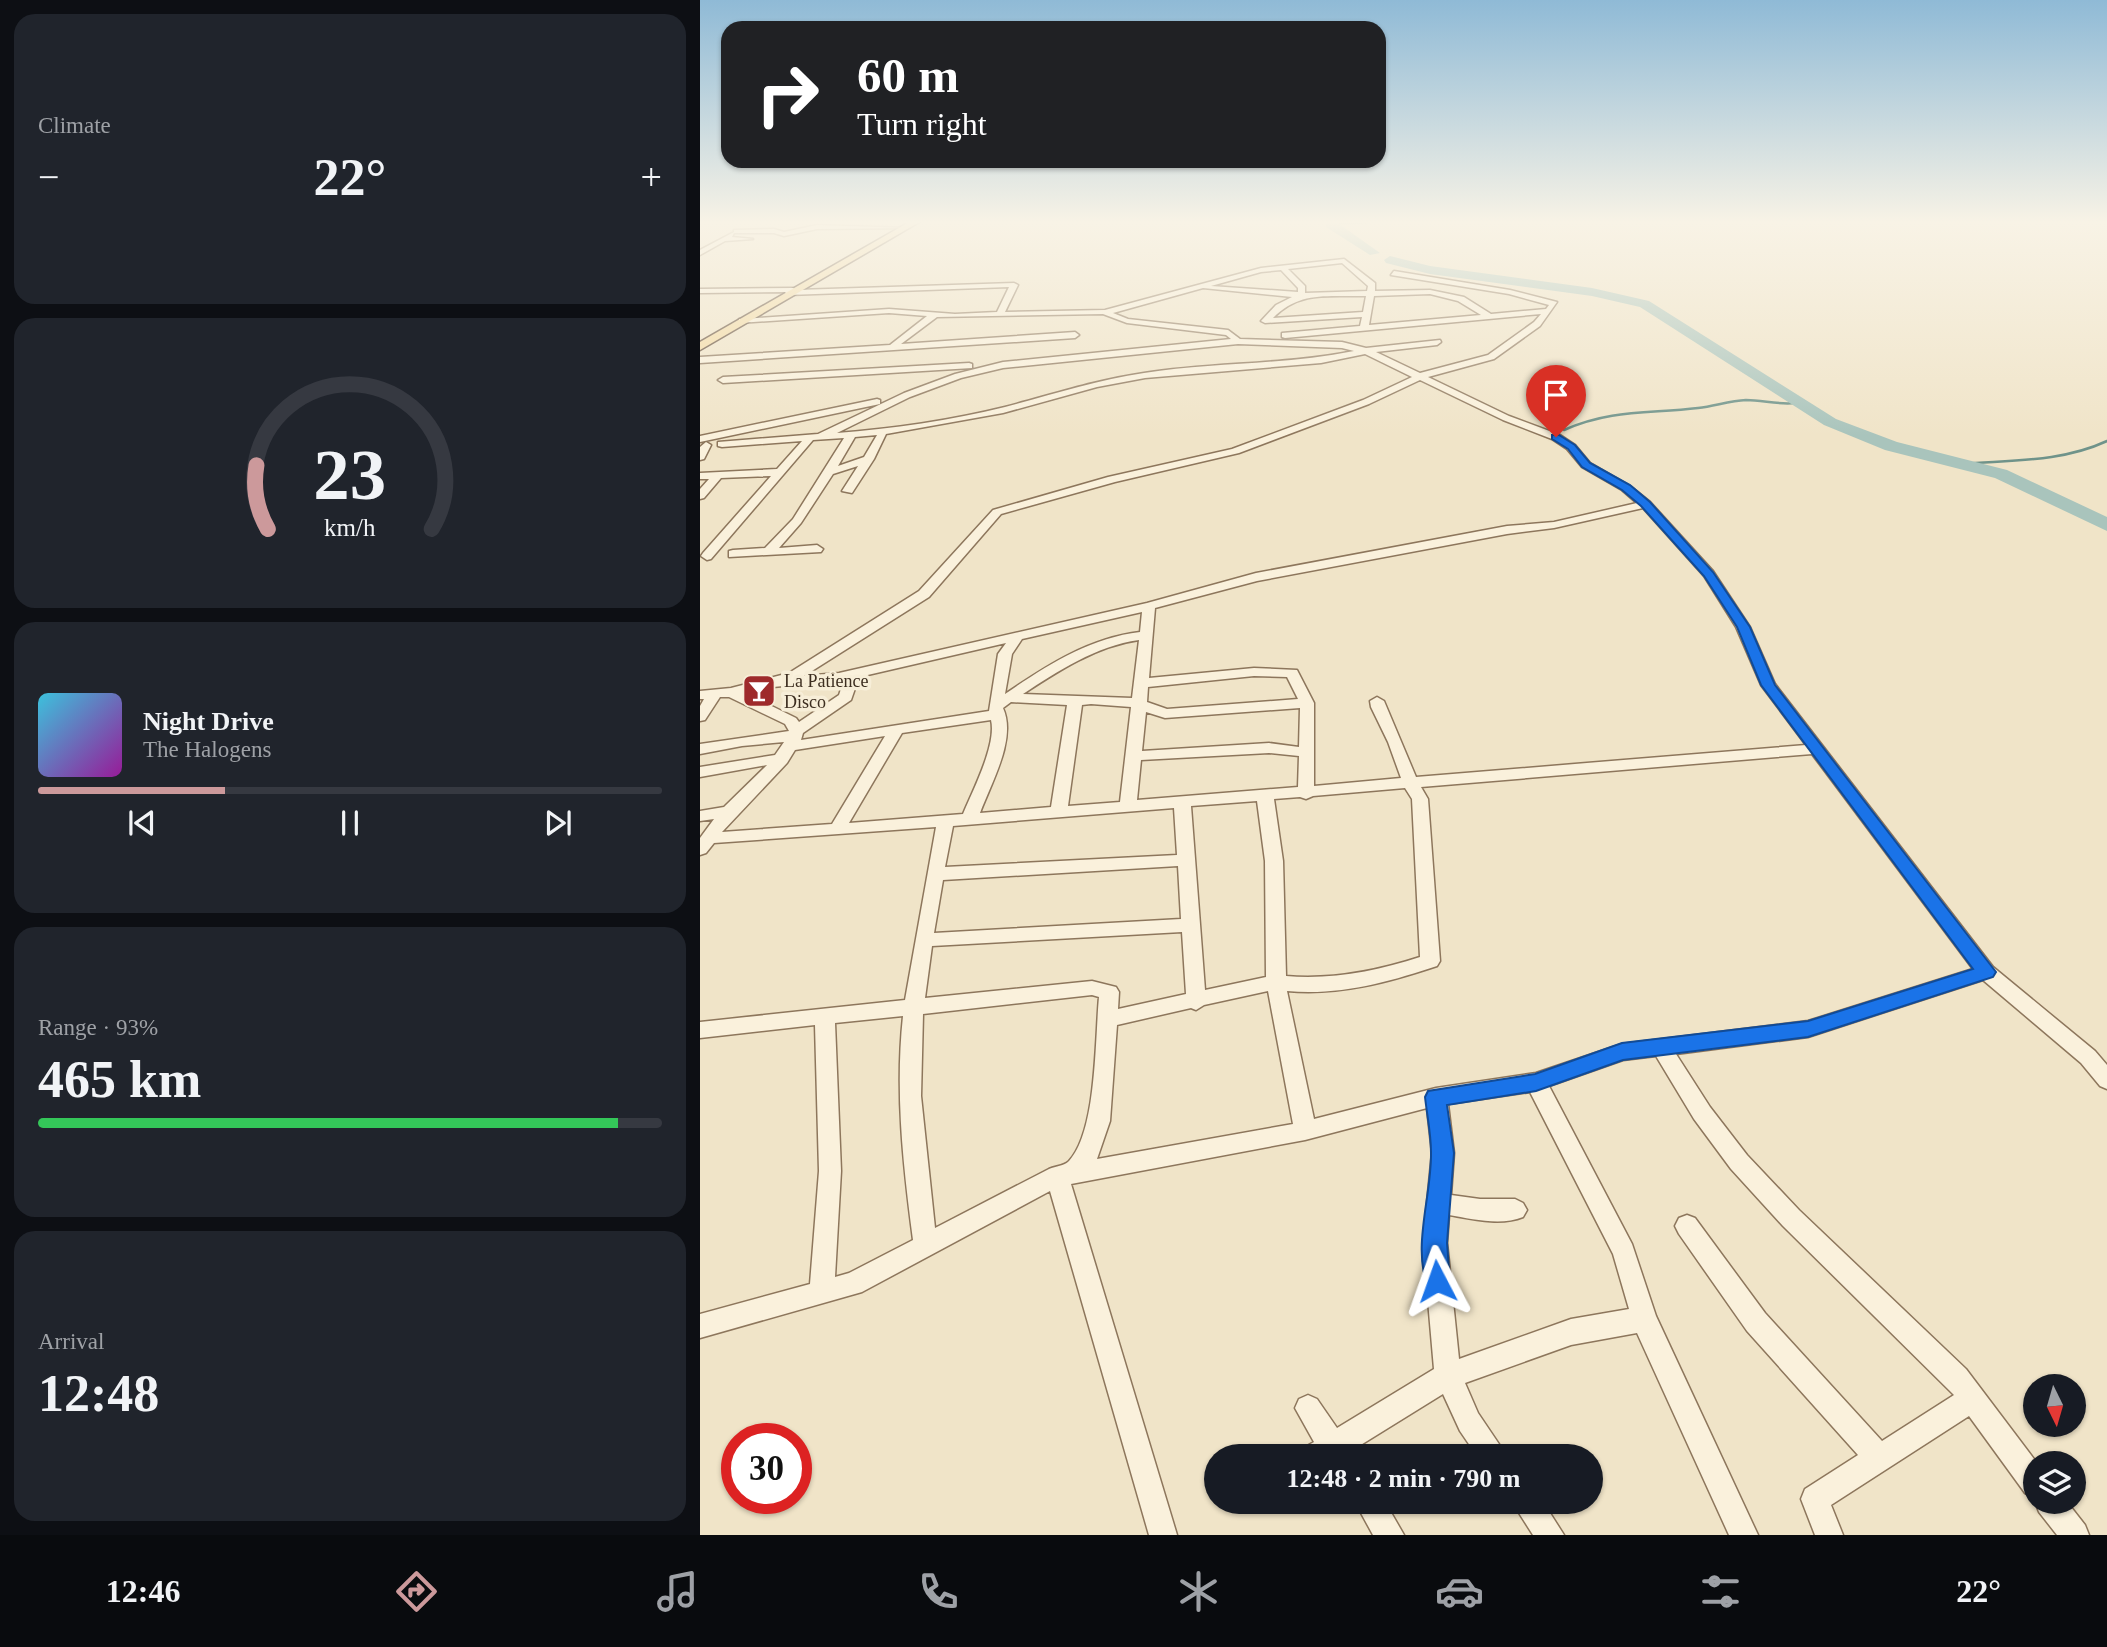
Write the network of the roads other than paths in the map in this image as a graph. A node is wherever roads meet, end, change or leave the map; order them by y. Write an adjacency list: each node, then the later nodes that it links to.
1 (1430, 292): 19 (street)
2 (790, 293): 18 (main road)
3 (1010, 293): 16 (street)
4 (1177, 293): 13 (street)
5 (1269, 293): 9 (street)
6 (1418, 293): 10 (street)
7 (1433, 293): 17 (street)
8 (1512, 293): 11 (street)
9 (1301, 295): 10 (street); 15 (street)
10 (1372, 295): 15 (street)
11 (1547, 311): 17 (street); 26 (street)
12 (1079, 312): 13 (street); 16 (street); 21 (street)
13 (1104, 312): 22 (street)
14 (937, 313): 16 (street); 18 (street); 23 (street)
15 (1367, 314): 20 (street)
16 (1000, 315)
17 (1491, 317): 19 (street)
18 (741, 321): 24 (main road)
19 (1430, 323): 20 (street); 26 (street)
20 (1364, 327): 22 (street)
21 (1075, 335): 23 (street); 27 (street)
22 (1242, 341): 25 (street); 27 (street); 30 (street)
23 (893, 346): 28 (street)
24 (700, 347)
25 (1366, 351): 26 (street); 30 (street); 31 (street)
26 (1445, 355): 31 (street)
27 (1072, 359): 29 (street)
28 (700, 360)
29 (1003, 365): 32 (street); 33 (street)
30 (1252, 367): 34 (street)
31 (1421, 376): 49 (street); 59 (street)
32 (723, 380)
33 (906, 395): 38 (street); 39 (street)
34 (911, 425): 35 (street); 37 (street)
35 (880, 431): 36 (street); 42 (street)
36 (851, 435): 38 (street); 44 (street)
37 (921, 436)
38 (815, 437): 40 (street); 43 (street)
39 (703, 442): 41 (street)
40 (722, 444)
41 (700, 457)
42 (870, 459): 44 (street); 47 (street)
43 (780, 472): 45 (street); 53 (street)
44 (828, 472): 51 (street)
45 (718, 475): 46 (street); 48 (street)
46 (700, 476)
47 (848, 491)
48 (700, 496)
49 (1646, 504): 54 (street); 71 (street)
50 (817, 549): 51 (street)
51 (768, 552): 52 (street)
52 (733, 554)
53 (707, 556)
54 (1149, 606): 55 (street); 56 (street)
55 (1146, 635): 58 (street); 61 (street)
56 (1016, 638): 57 (street); 66 (street)
57 (853, 674): 59 (street); 69 (street)
58 (1141, 683): 64 (street); 65 (street)
59 (763, 684): 60 (street)
60 (715, 694): 67 (street); 69 (street)
61 (1009, 698): 62 (street); 66 (street)
62 (1075, 701): 65 (street); 81 (street)
63 (1377, 701): 76 (street)
64 (1307, 703): 65 (street); 72 (street)
65 (1139, 704): 73 (street)
66 (997, 710): 68 (street); 84 (street)
67 (700, 717)
68 (896, 731): 69 (street); 86 (street)
69 (794, 738): 70 (street); 74 (street)
70 (700, 749)
71 (1816, 749): 76 (street); 92 (street)
72 (1304, 752): 73 (street); 77 (street)
73 (1133, 756): 80 (street)
74 (781, 760): 75 (street); 82 (street)
75 (700, 772)
76 (1409, 783): 77 (street); 93 (street)
77 (1306, 793): 78 (street)
78 (1265, 796): 79 (street); 93 (street)
79 (1182, 802): 80 (street); 88 (street)
80 (1128, 807): 81 (street)
81 (1059, 811): 84 (street)
82 (729, 812): 83 (street); 87 (street)
83 (700, 816)
84 (969, 820): 85 (street)
85 (945, 822): 86 (street); 89 (street)
86 (837, 829): 87 (street)
87 (705, 843)
88 (1185, 860): 89 (street); 90 (street)
89 (936, 874): 91 (street)
90 (1188, 925): 91 (street); 94 (street)
91 (925, 940): 95 (street)
92 (1986, 972): 99 (street); 100 (street)
93 (1276, 982): 94 (street); 103 (street)
94 (1196, 1002): 97 (street)
95 (914, 1008): 96 (street); 97 (street); 108 (street)
96 (825, 1018): 98 (street); 109 (street)
97 (1107, 1019): 104 (street)
98 (700, 1030)
99 (1661, 1047): 101 (street); 113 (street)
100 (2107, 1080)
101 (1536, 1083): 102 (street); 110 (street)
102 (1436, 1097): 103 (street); 105 (street)
103 (1305, 1131): 104 (street)
104 (1065, 1174): 108 (street); 123 (street)
105 (1438, 1203): 106 (street); 112 (street)
106 (1515, 1210)
107 (1686, 1226): 118 (street)
108 (926, 1246): 109 (street)
109 (822, 1293): 111 (street)
110 (1644, 1319): 112 (street); 126 (street)
111 (700, 1326)
112 (1448, 1376): 116 (street); 117 (street)
113 (1972, 1399): 118 (street); 119 (street)
114 (1308, 1408): 115 (street)
115 (1326, 1444)
116 (1344, 1444)
117 (1484, 1444)
118 (1879, 1458): 127 (street)
119 (2023, 1467)
120 (1377, 1514): 124 (street)
121 (1535, 1514): 125 (street)
122 (2058, 1514): 128 (street)
123 (1163, 1535)
124 (1390, 1535)
125 (1550, 1535)
126 (1744, 1535)
127 (1829, 1535)
128 (2075, 1535)

